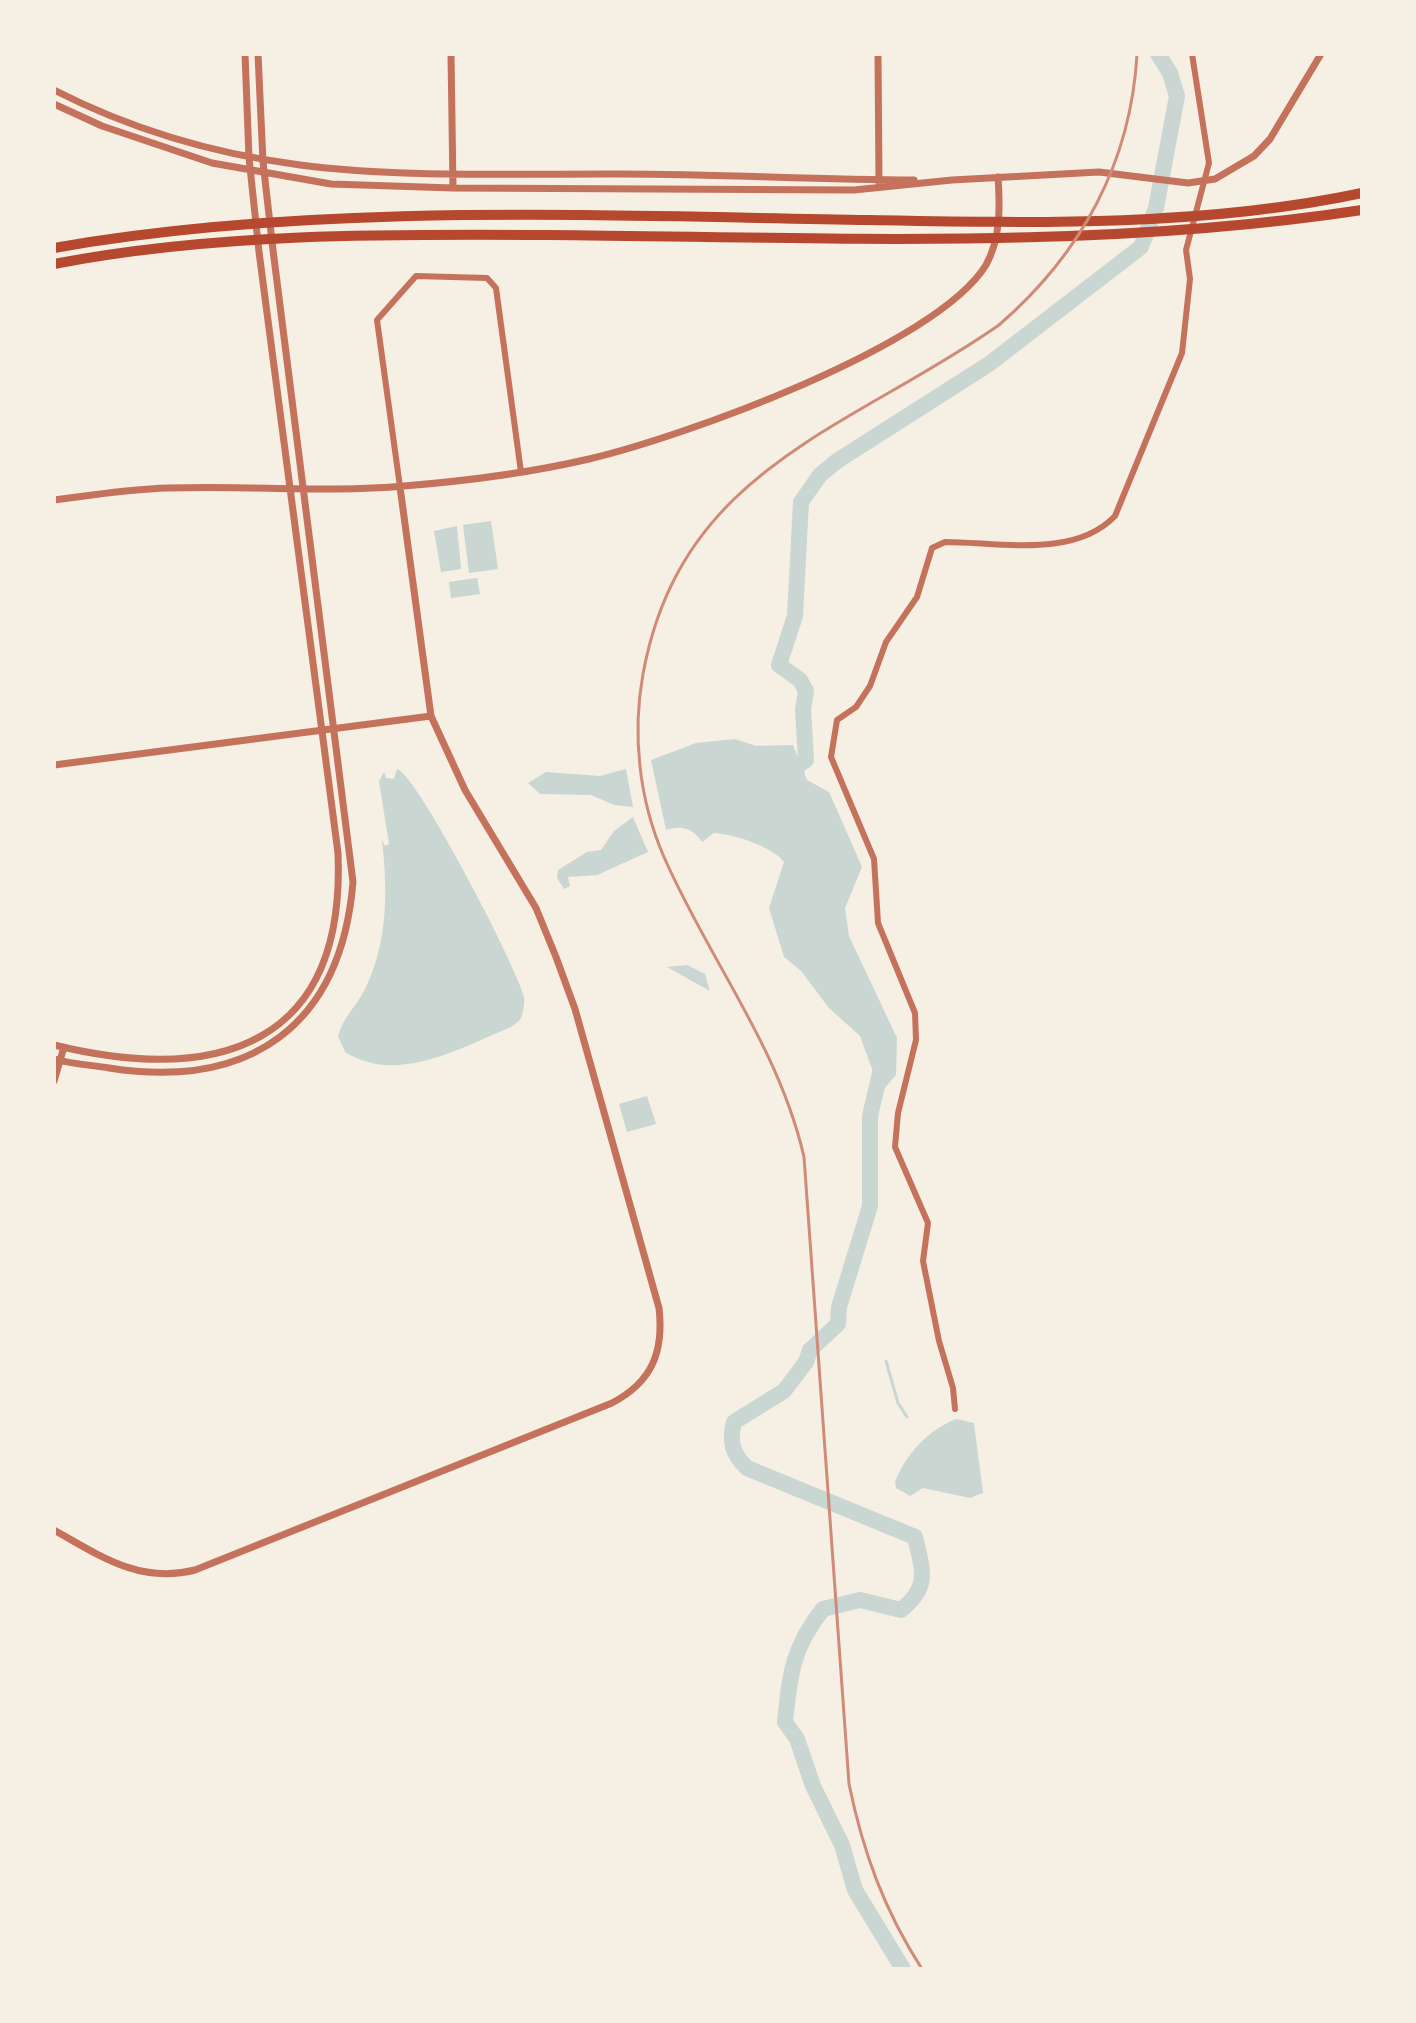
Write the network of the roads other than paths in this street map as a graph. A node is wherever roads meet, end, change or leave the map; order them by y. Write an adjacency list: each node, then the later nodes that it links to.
1 (245, 54): 9 (street)
2 (258, 54): 10 (street)
3 (451, 54): 13 (street)
4 (878, 54): 15 (street)
5 (1192, 54): 34 (street)
6 (1321, 54): 14 (street)
7 (54, 90): 9 (street)
8 (54, 104): 11 (street)
9 (249, 158): 10 (street); 11 (street)
10 (263, 162): 12 (street); 13 (street)
11 (250, 171): 12 (street); 22 (street)
12 (265, 175): 16 (street); 24 (street)
13 (452, 177): 15 (street); 16 (street)
14 (998, 177): 15 (street); 21 (street)
15 (879, 184): 16 (street)
16 (453, 188)
17 (1362, 193): 19 (highway)
18 (1362, 210): 20 (highway)
19 (54, 248)
20 (54, 264)
21 (521, 472): 23 (street); 23 (street)
22 (289, 487): 24 (street); 25 (street); 28 (street)
23 (400, 487): 24 (street); 26 (street)
24 (304, 488): 27 (street)
25 (54, 500)
26 (431, 716): 27 (street); 35 (street)
27 (336, 729): 28 (street); 32 (street)
28 (320, 731): 29 (street); 31 (street)
29 (54, 765)
30 (54, 1045): 31 (street)
31 (64, 1047): 32 (street)
32 (57, 1060): 33 (street)
33 (54, 1081)
34 (955, 1409)
35 (54, 1530)

